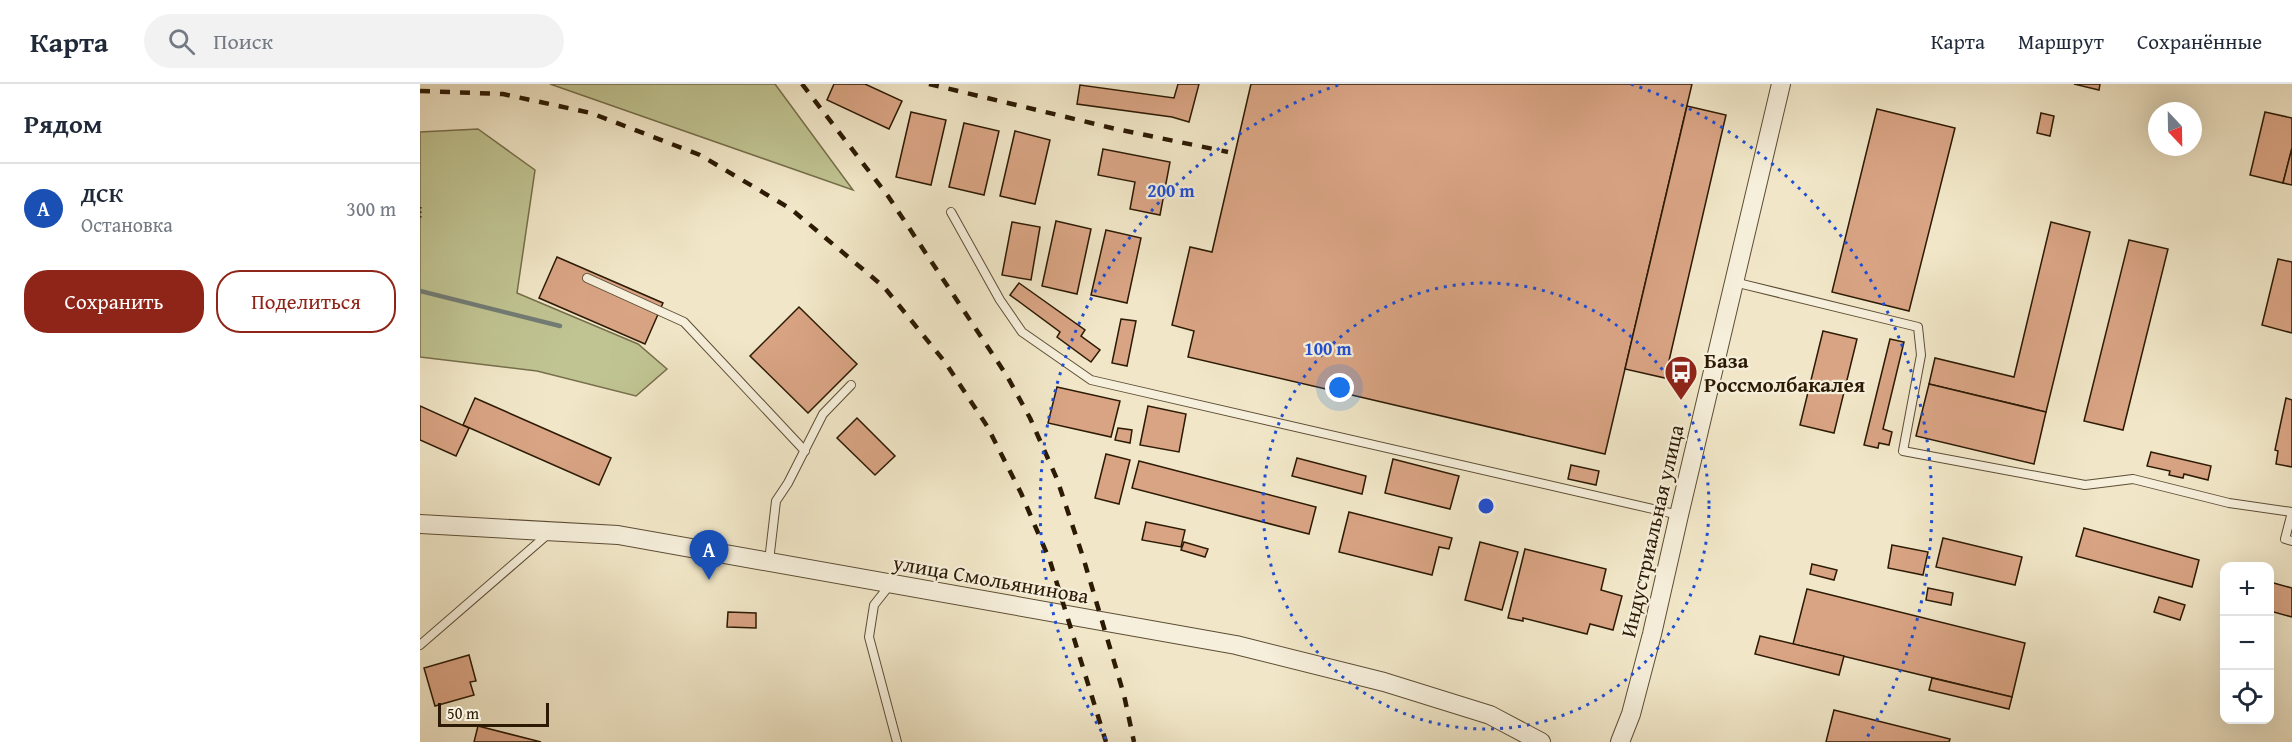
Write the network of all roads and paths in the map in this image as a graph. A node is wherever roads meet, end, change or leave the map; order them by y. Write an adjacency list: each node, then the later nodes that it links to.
1 (1781, 84): 6 (street, Индустриальная улица)
2 (420, 207): 4 (path)
3 (951, 212): 10 (lane)
4 (420, 218)
5 (587, 279): 8 (lane)
6 (1734, 282): 9 (lane); 10 (street, Индустриальная улица)
7 (851, 385): 8 (lane)
8 (805, 451): 14 (lane)
9 (2292, 512): 13 (lane)
10 (1679, 515): 19 (street, Индустриальная улица)
11 (420, 524): 12 (street, улица Смольянинова)
12 (550, 532): 14 (street, улица Смольянинова); 16 (lane)
13 (2292, 541)
14 (769, 562): 15 (street, улица Смольянинова)
15 (890, 585): 17 (lane); 18 (street, улица Смольянинова)
16 (420, 645)
17 (897, 742)
18 (1541, 742)
19 (1620, 742)

